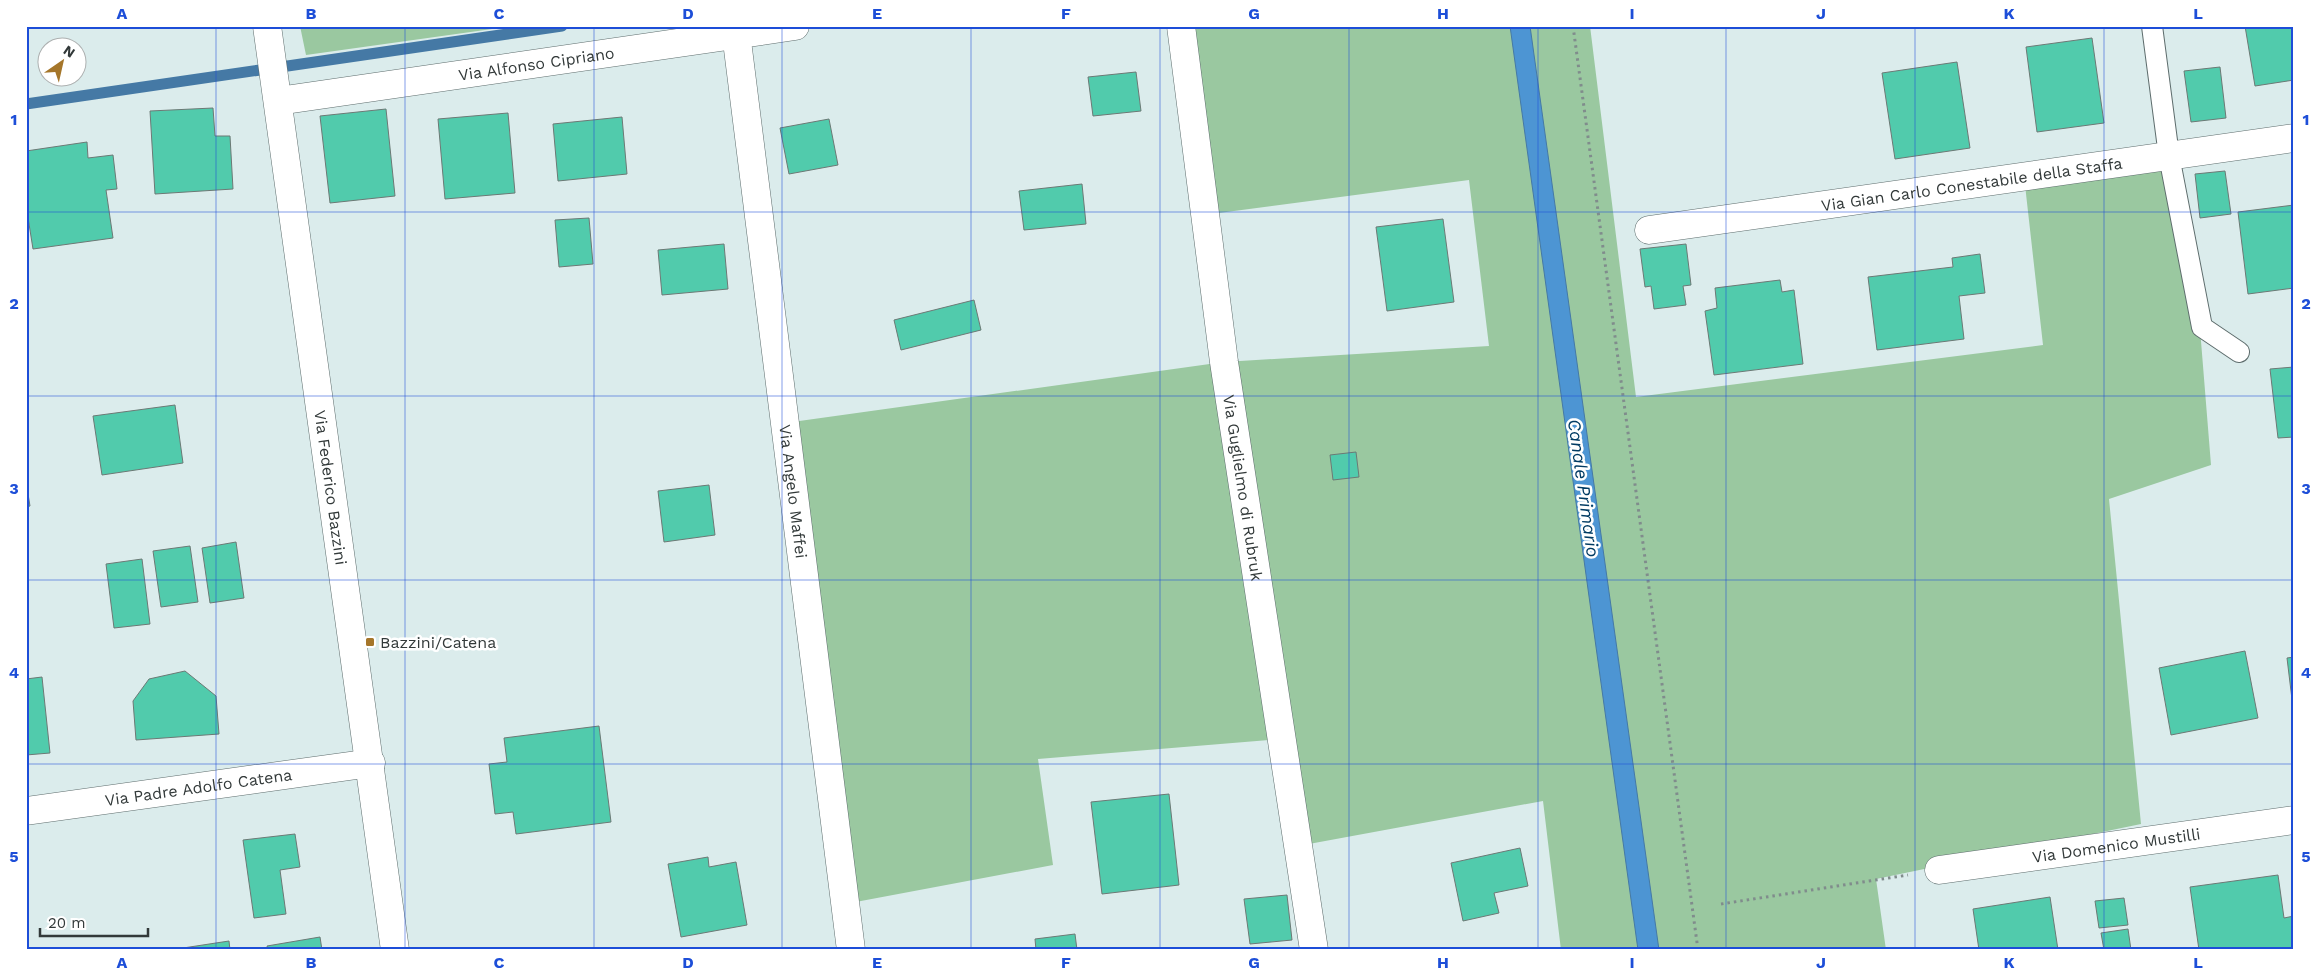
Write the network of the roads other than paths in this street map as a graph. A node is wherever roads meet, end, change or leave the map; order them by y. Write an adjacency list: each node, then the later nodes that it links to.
1 (267, 26): 6 (street, Via Federico Bazzini)
2 (795, 26): 5 (street, Via Alfonso Cipriano)
3 (1181, 26): 17 (street, Via Guglielmo di Rubruk)
4 (2152, 26): 8 (lane)
5 (736, 33): 6 (street, Via Alfonso Cipriano); 16 (street, Via Angelo Maffei)
6 (276, 95): 11 (street, Via Federico Bazzini)
7 (2294, 138): 8 (street, Via Gian Carlo Conestabile della Staffa)
8 (2169, 156): 9 (street, Via Gian Carlo Conestabile della Staffa); 10 (lane)
9 (1649, 230)
10 (2239, 352)
11 (371, 763): 12 (street, Via Padre Adolfo Catena); 15 (street, Via Federico Bazzini)
12 (26, 811)
13 (2294, 820): 14 (street, Via Domenico Mustilli)
14 (1939, 870)
15 (395, 950)
16 (851, 950)
17 (1314, 950)

